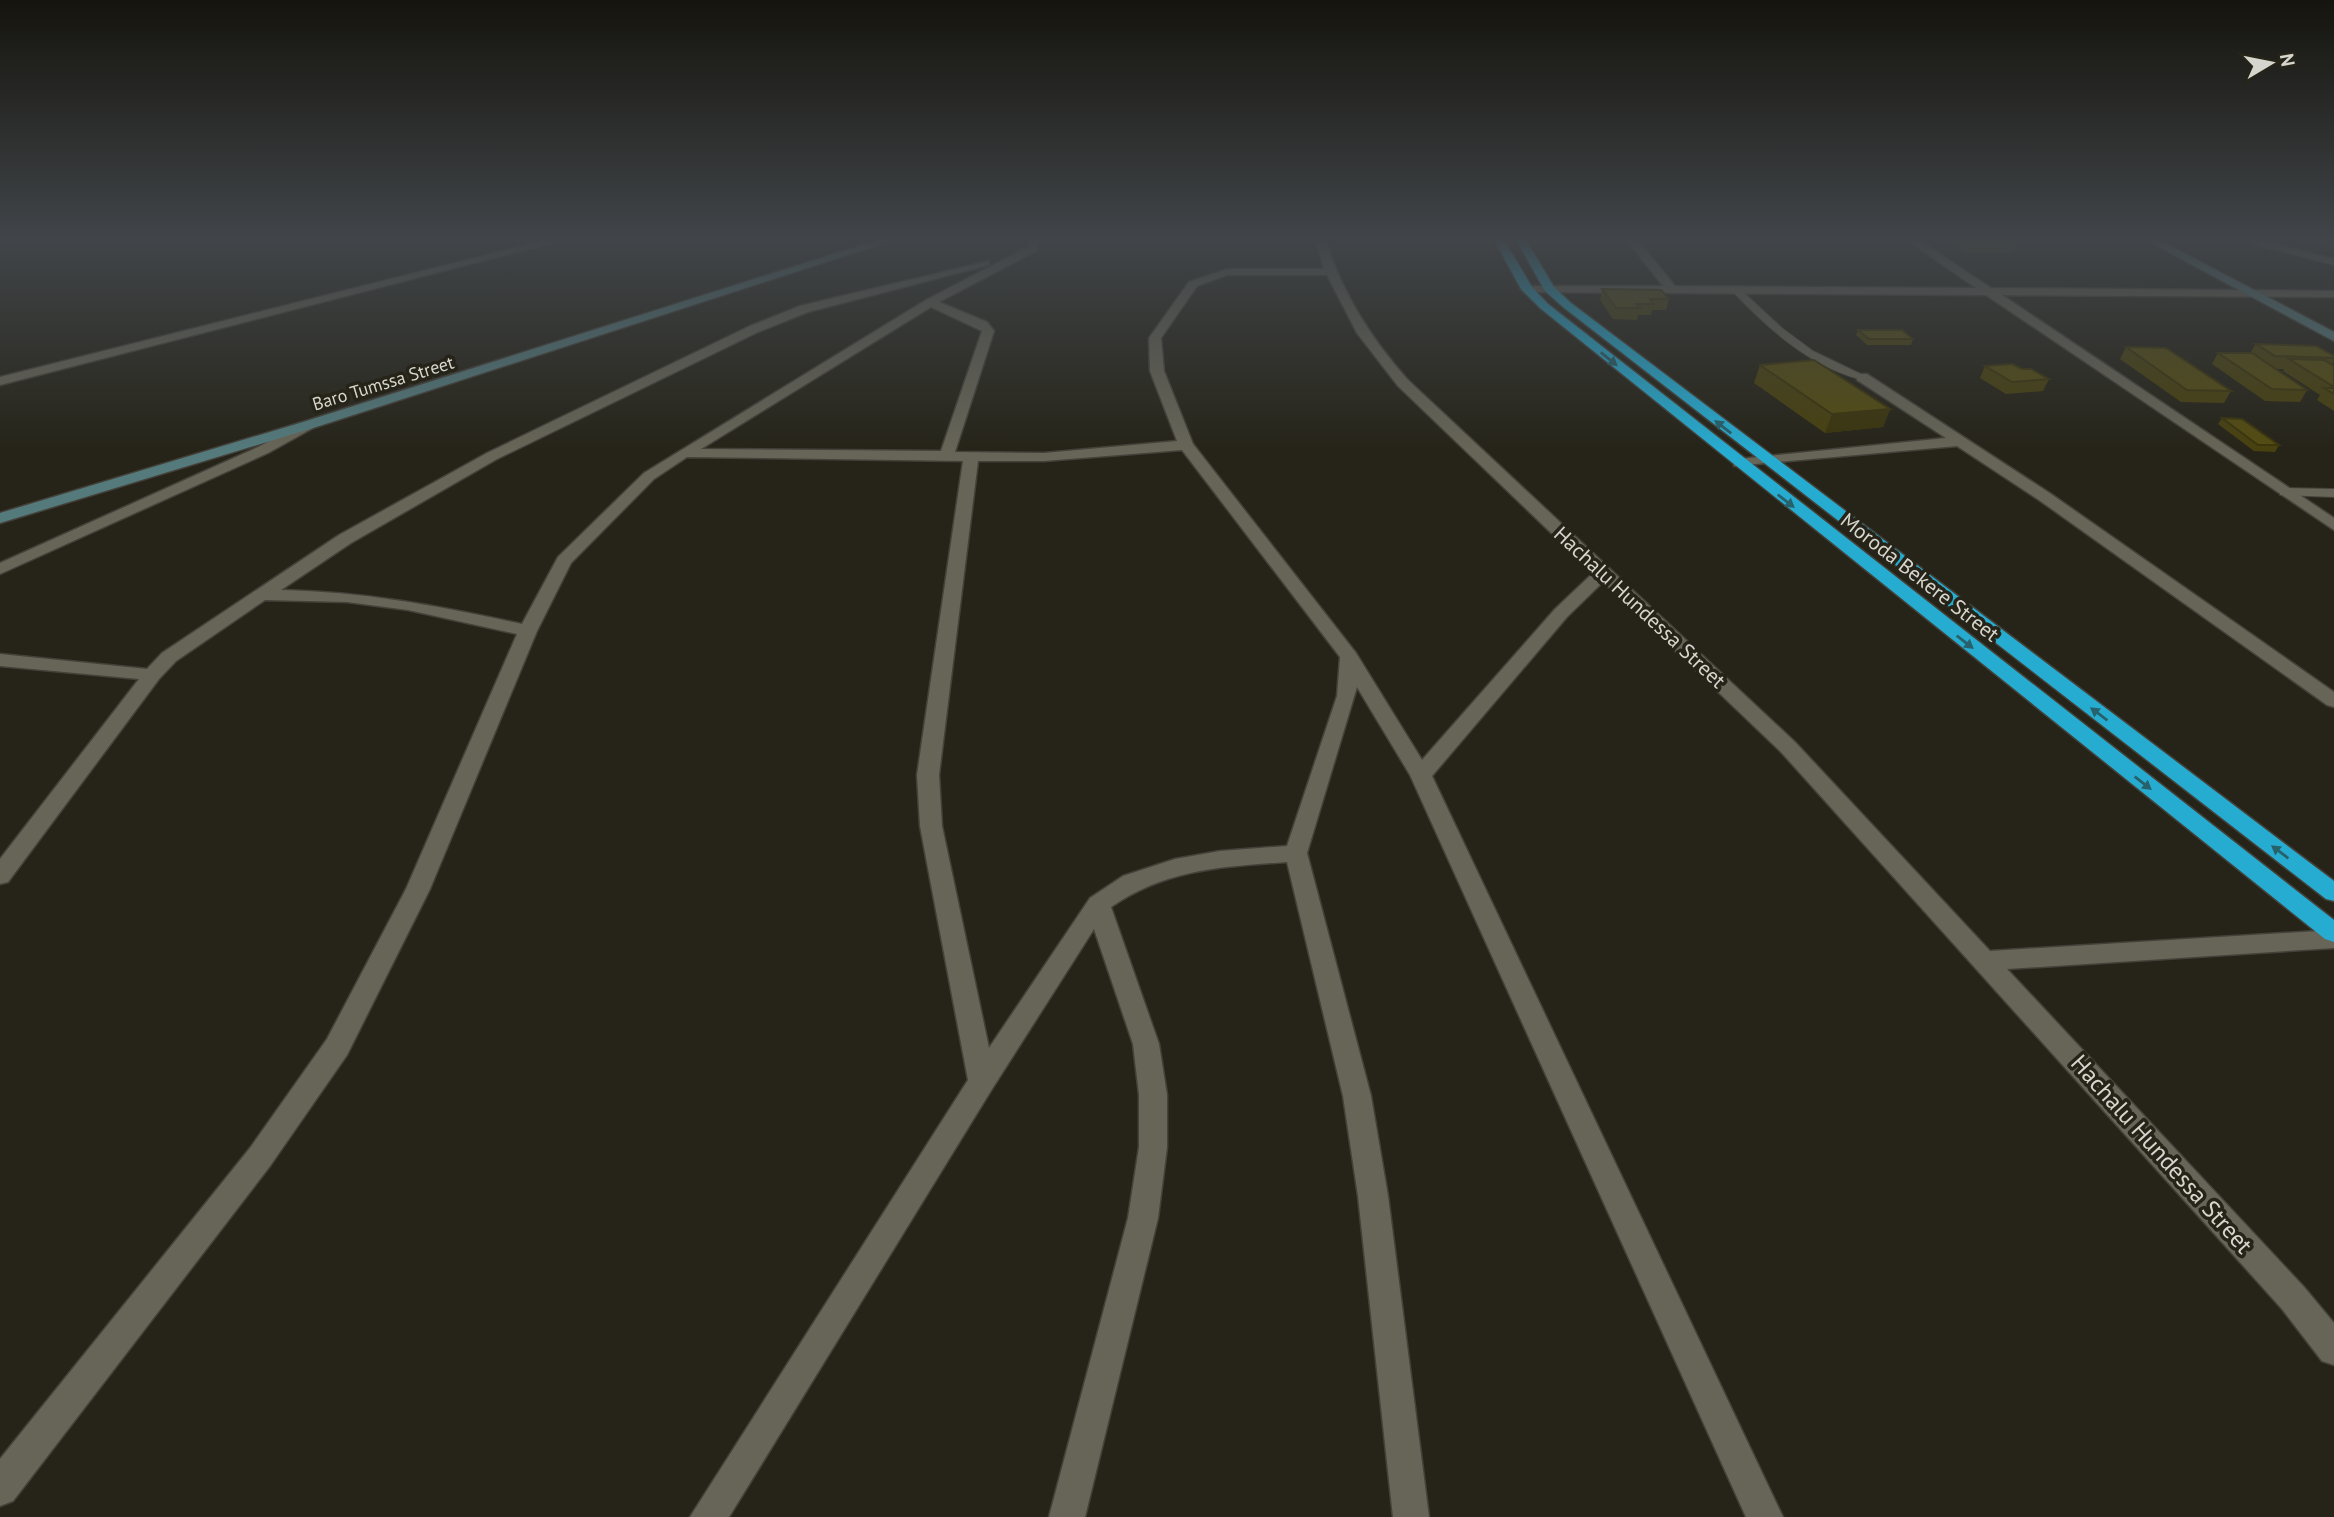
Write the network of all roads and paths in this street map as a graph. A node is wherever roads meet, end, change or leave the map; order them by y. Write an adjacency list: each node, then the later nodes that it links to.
1 (286, 309): 17 (street)
2 (669, 309): 18 (street, Baro Tumssa Street)
3 (805, 309): 32 (street)
4 (919, 309): 21 (street)
5 (946, 309): 22 (street)
6 (1176, 309): 20 (street)
7 (1348, 309): 31 (street, Hachalu Hundessa Street)
8 (1551, 309): 25 (highway, Moroda Bekere Street, one-way to 25)
9 (1574, 309): 24 (highway, Moroda Bekere Street, one-way to 9)
10 (1756, 309): 16 (lane)
11 (2010, 309): 26 (street)
12 (2280, 309): 15 (street)
13 (2302, 309): 14 (street)
14 (2334, 326)
15 (2334, 337)
16 (1861, 377): 19 (street)
17 (0, 381)
18 (308, 425): 28 (street, Baro Tumssa Street); 30 (street)
19 (1961, 441): 24 (street); 37 (street)
20 (1186, 445): 23 (street); 34 (street)
21 (684, 453): 22 (street); 33 (street)
22 (947, 454): 23 (street)
23 (971, 456): 46 (street)
24 (1766, 461): 25 (street); 41 (highway, Moroda Bekere Street, one-way to 24)
25 (1739, 463): 43 (highway, Moroda Bekere Street, one-way to 43)
26 (2285, 492): 27 (lane); 29 (street)
27 (2334, 493)
28 (0, 518)
29 (2334, 526)
30 (0, 569)
31 (1604, 572): 38 (street); 45 (street, Hachalu Hundessa Street)
32 (265, 595): 33 (street); 36 (street)
33 (528, 631): 48 (street)
34 (1349, 657): 38 (street); 39 (street)
35 (0, 660): 36 (street)
36 (152, 674): 40 (street)
37 (2334, 701)
38 (1421, 775): 52 (street)
39 (1296, 853): 42 (street); 51 (street)
40 (0, 876)
41 (2334, 893)
42 (1098, 904): 46 (street); 50 (street)
43 (2334, 933)
44 (2334, 939): 45 (street)
45 (1986, 961): 47 (street, Hachalu Hundessa Street)
46 (982, 1081): 49 (street)
47 (2334, 1349)
48 (0, 1488)
49 (708, 1517)
50 (1067, 1517)
51 (1411, 1517)
52 (1765, 1517)

